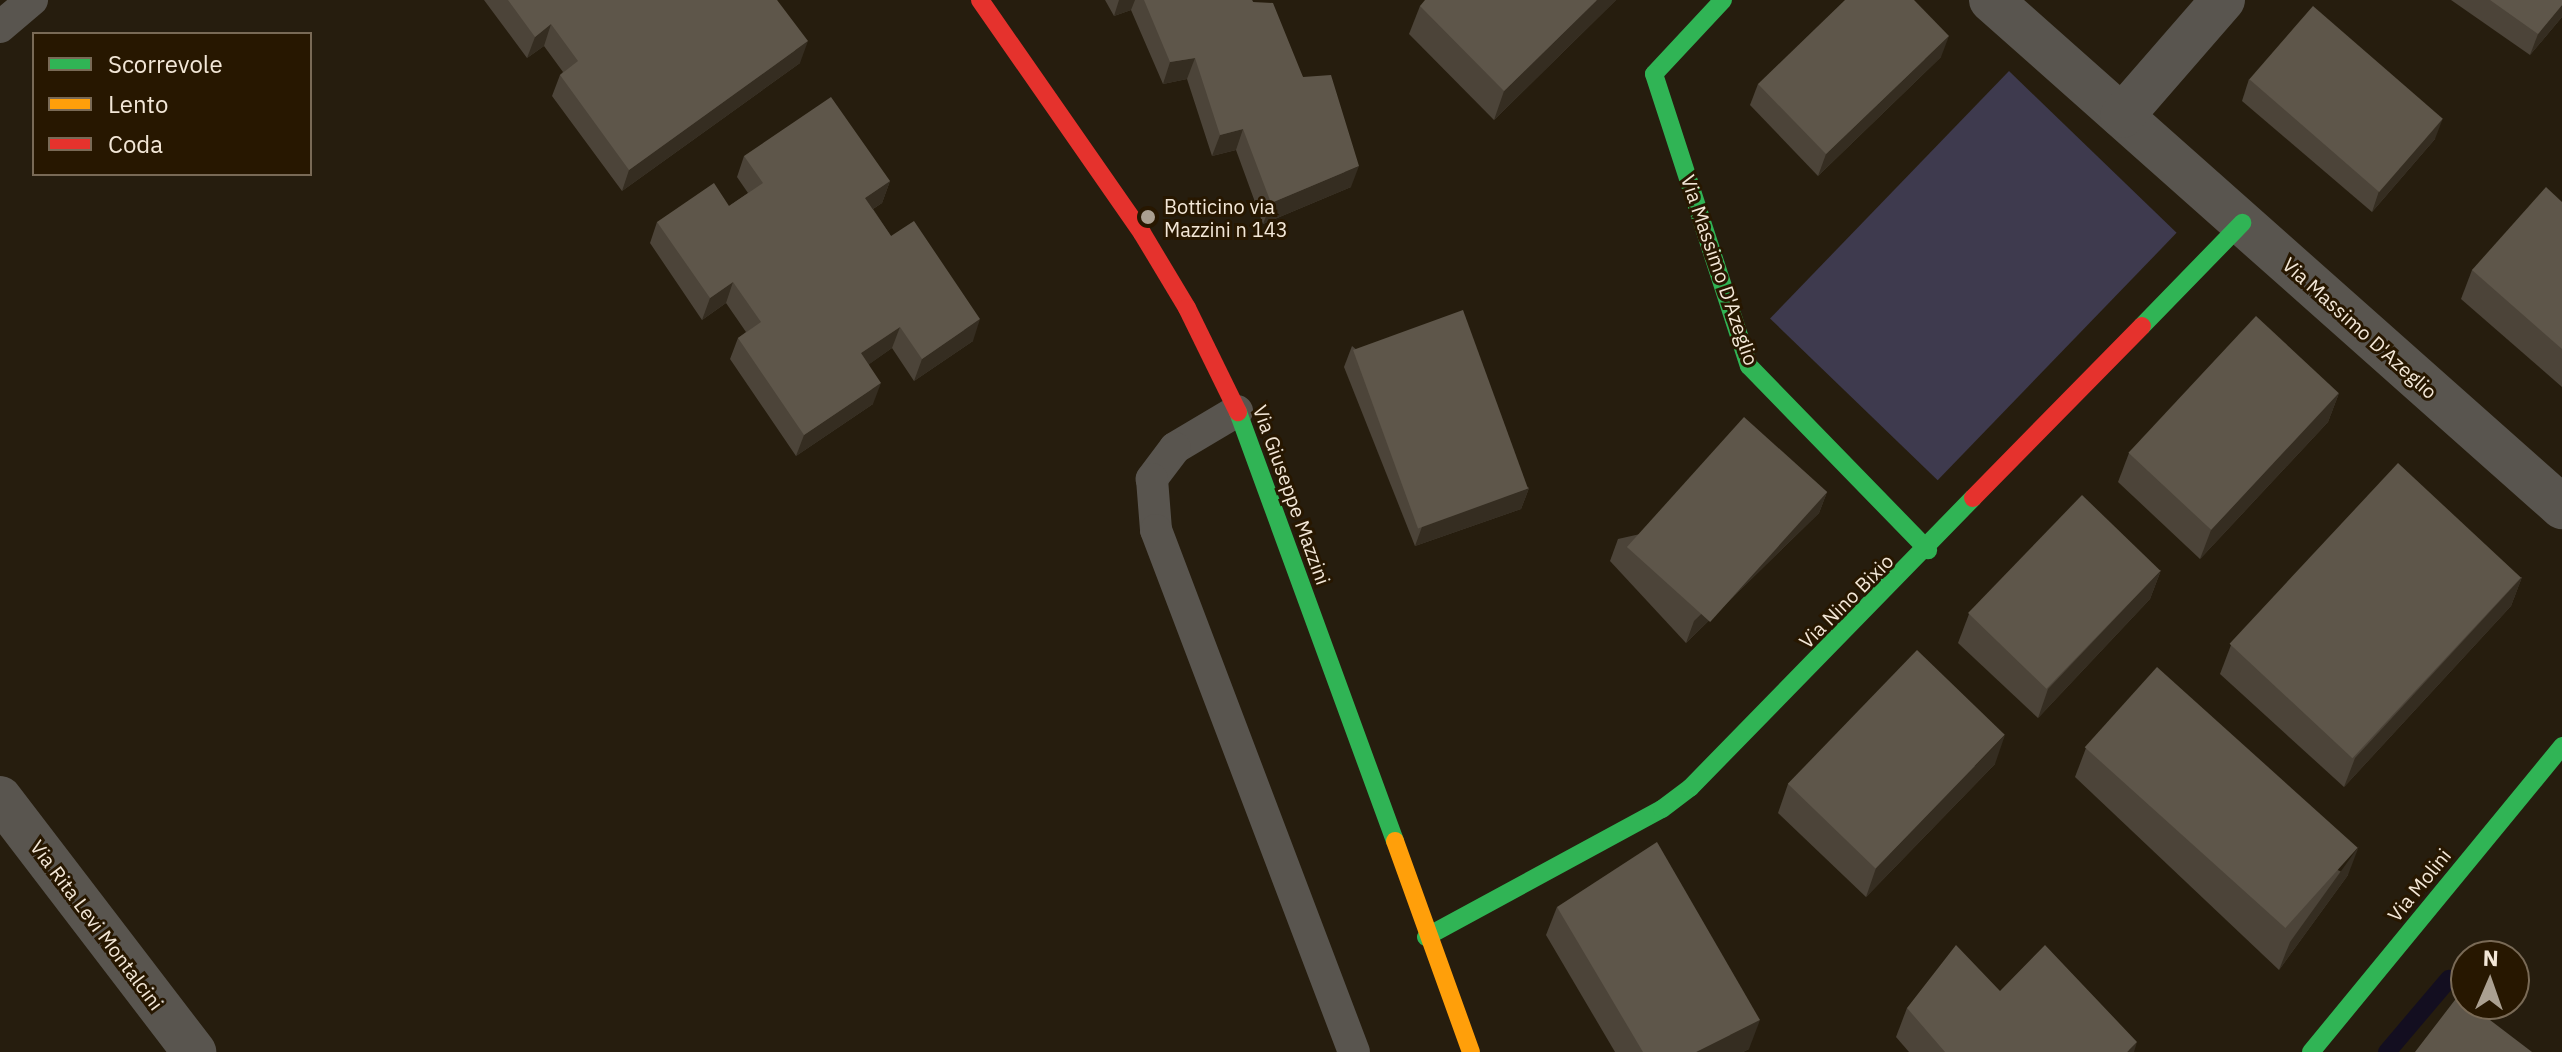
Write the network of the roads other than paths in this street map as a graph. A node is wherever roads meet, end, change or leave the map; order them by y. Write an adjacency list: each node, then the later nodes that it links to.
1 (32, 0): 6 (lane)
2 (980, 0): 9 (street, Via Giuseppe Mazzini)
3 (1723, 0): 11 (street, Via Massimo D'Azeglio)
4 (1991, 0): 7 (street, Via Massimo D'Azeglio)
5 (2223, 0): 7 (street)
6 (0, 27)
7 (2122, 116): 8 (street, Via Massimo D'Azeglio)
8 (2242, 223): 10 (street, Via Massimo D'Azeglio); 11 (street, Via Nino Bixio)
9 (1237, 411): 14 (street, Via Giuseppe Mazzini); 16 (lane)
10 (2562, 507)
11 (1928, 550): 14 (street, Via Nino Bixio)
12 (2562, 746): 18 (street, Via Molini)
13 (0, 798): 15 (street, Via Rita Levi Montalcini)
14 (1426, 937): 17 (street, Via Giuseppe Mazzini)
15 (194, 1052)
16 (1354, 1052)
17 (1471, 1052)
18 (2311, 1052)

